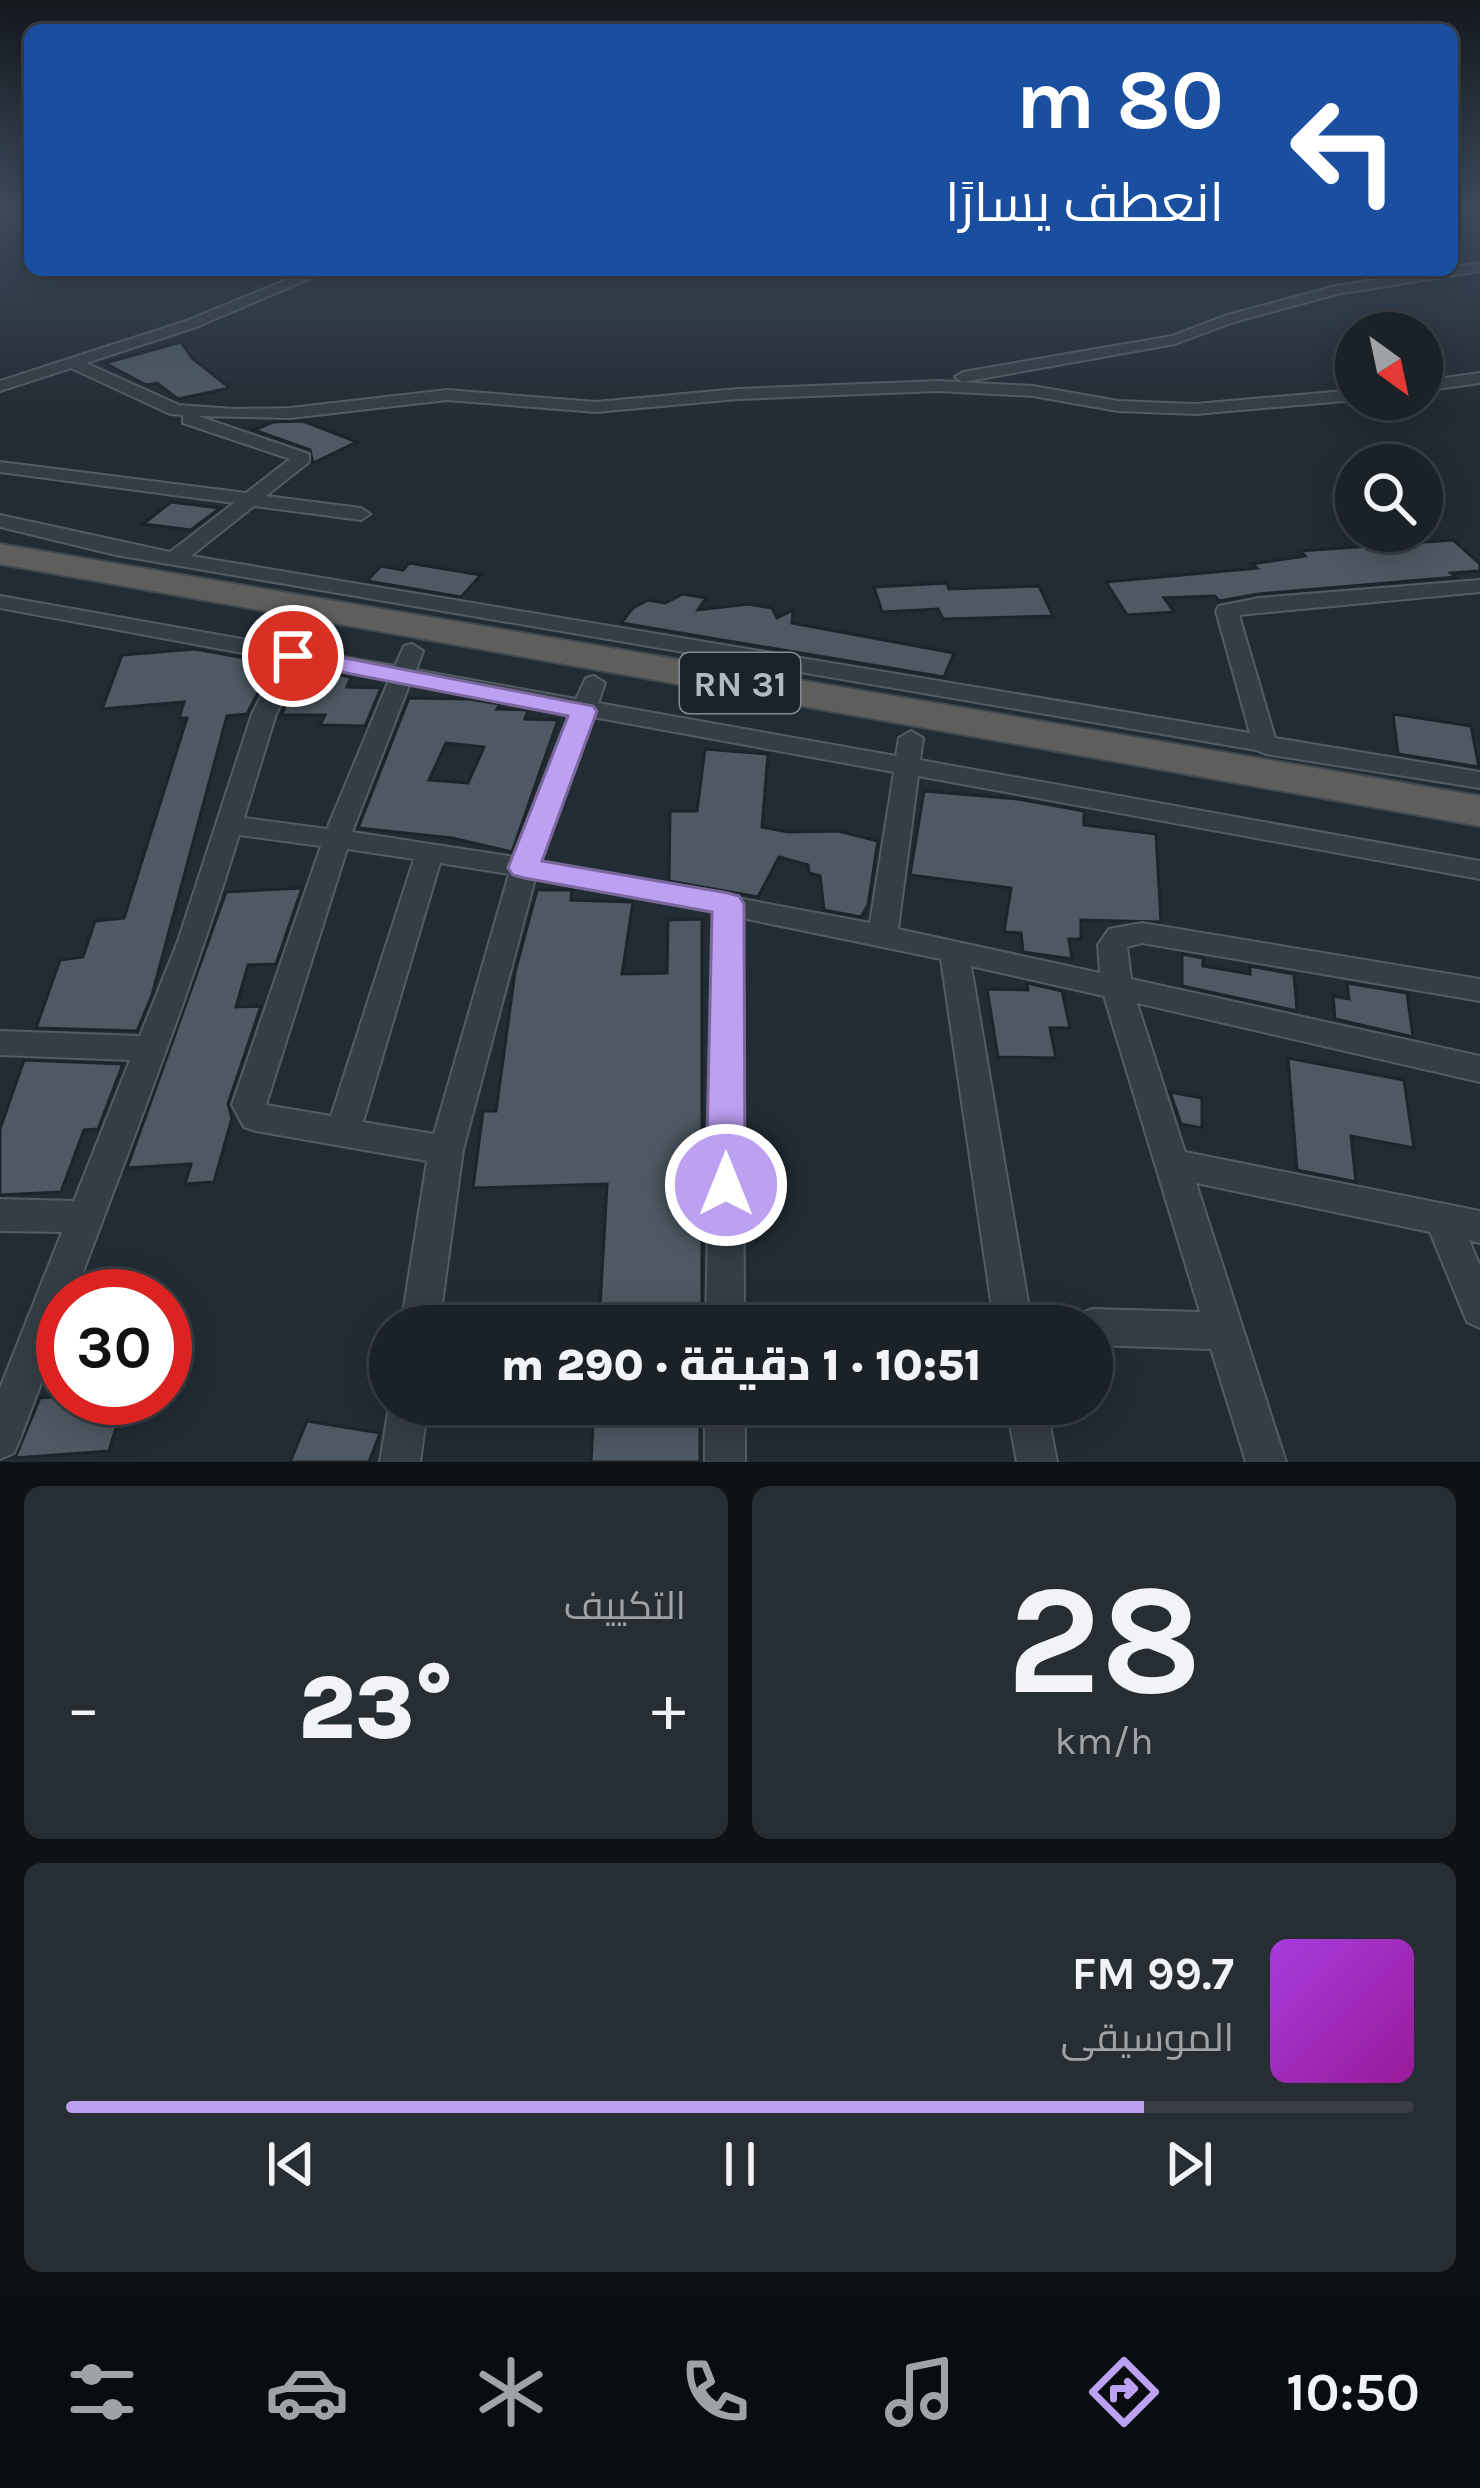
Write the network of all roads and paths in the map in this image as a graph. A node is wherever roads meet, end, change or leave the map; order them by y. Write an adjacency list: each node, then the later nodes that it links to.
1 (305, 277): 3 (street)
2 (1420, 277): 7 (street)
3 (71, 362): 6 (street); 9 (street)
4 (1480, 378): 5 (street)
5 (1443, 383)
6 (0, 386)
7 (913, 386): 8 (street); 9 (street)
8 (1335, 397)
9 (176, 410): 11 (street)
10 (0, 466): 11 (street)
11 (251, 498): 12 (street); 15 (street)
12 (361, 514)
13 (0, 521): 15 (street)
14 (0, 554): 25 (highway, RN 31)
15 (174, 559): 22 (street)
16 (0, 580): 19 (highway, RN 31)
17 (1480, 586): 22 (street)
18 (0, 602): 19 (street)
19 (299, 645): 20 (highway, RN 31); 26 (street)
20 (407, 664): 21 (highway, RN 31); 28 (street)
21 (589, 697): 23 (highway, RN 31); 30 (street)
22 (1266, 747): 24 (street)
23 (908, 751): 27 (highway, RN 31); 31 (street); 33 (street)
24 (1480, 780)
25 (1480, 811)
26 (228, 825): 28 (street); 38 (street)
27 (1480, 835)
28 (338, 838): 29 (street); 40 (street)
29 (430, 851): 30 (street); 40 (street)
30 (524, 868): 32 (street); 41 (street)
31 (1480, 870)
32 (728, 904): 33 (street); 48 (street)
33 (884, 934): 34 (street)
34 (954, 949): 35 (street); 49 (street)
35 (1117, 988): 36 (street); 39 (street); 42 (street)
36 (1480, 990)
37 (0, 1042): 38 (street)
38 (151, 1049): 44 (street)
39 (1480, 1069)
40 (343, 1132): 41 (street)
41 (446, 1150): 47 (street)
42 (1172, 1164): 45 (street); 52 (street)
43 (0, 1215): 44 (street)
44 (87, 1217): 53 (street)
45 (1442, 1219): 46 (street); 50 (street)
46 (1480, 1227)
47 (423, 1305)
48 (725, 1305)
49 (1009, 1305)
50 (1480, 1310)
51 (1113, 1328): 52 (street)
52 (1223, 1331): 61 (street)
53 (8, 1400): 57 (street)
54 (405, 1425): 58 (street)
55 (725, 1425): 59 (street)
56 (1030, 1425): 60 (street)
57 (0, 1439)
58 (400, 1462)
59 (725, 1462)
60 (1036, 1462)
61 (1266, 1462)

